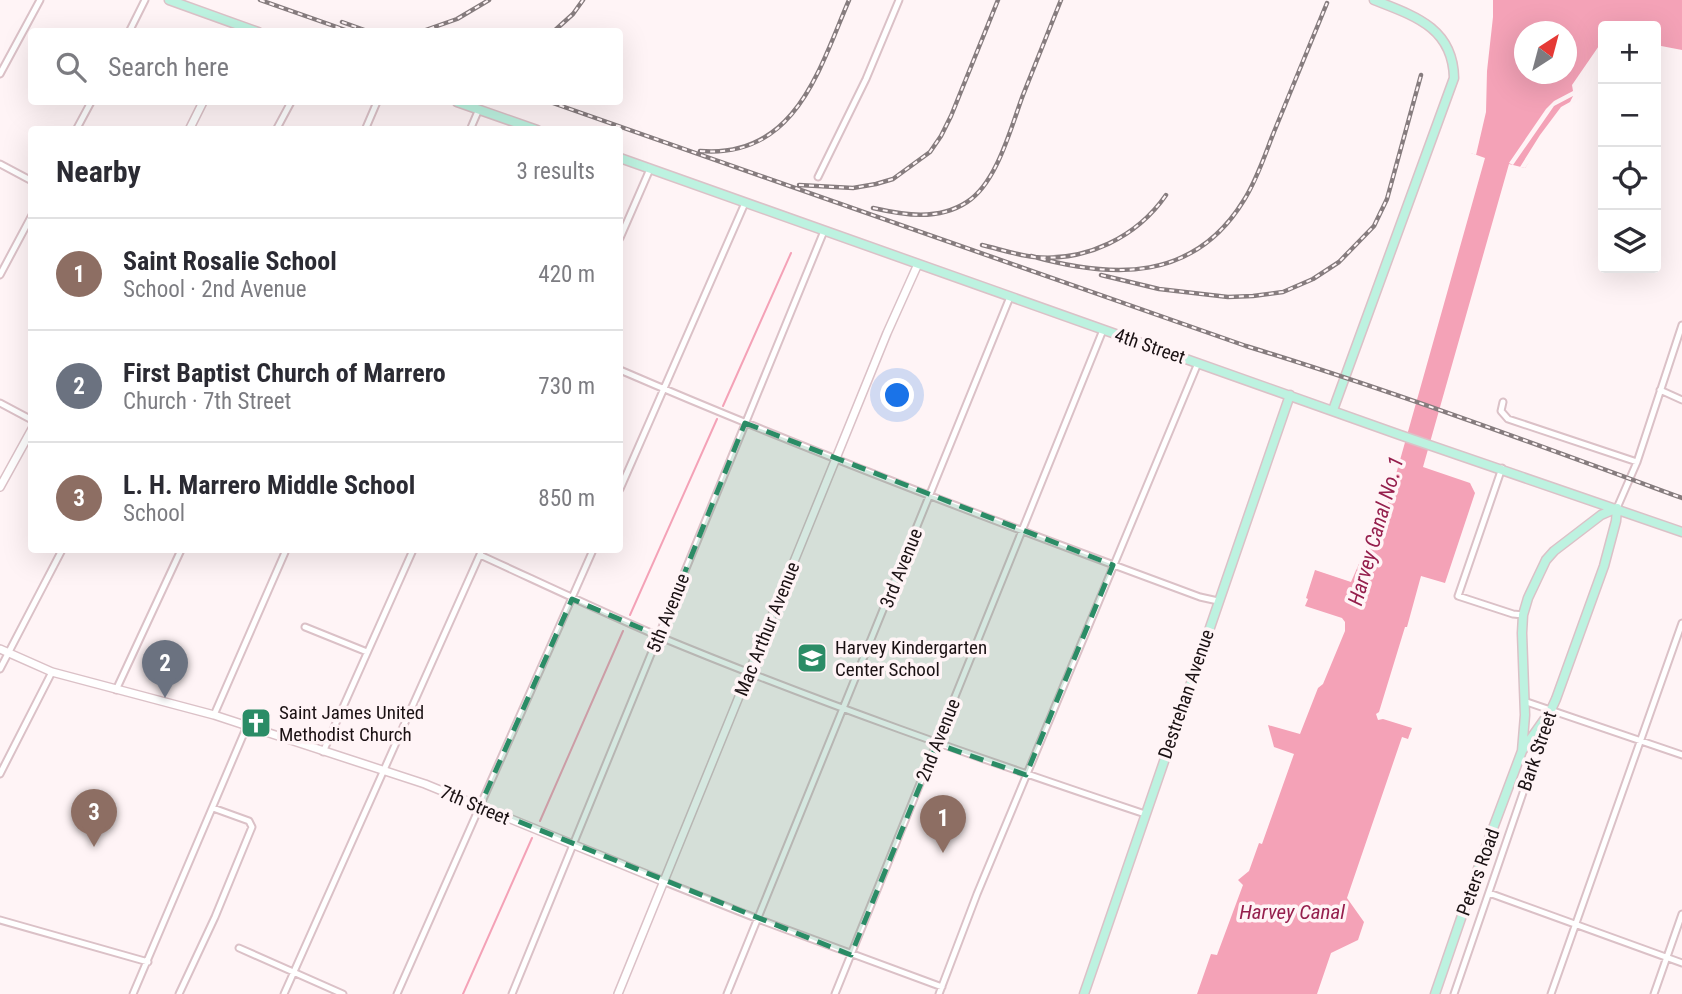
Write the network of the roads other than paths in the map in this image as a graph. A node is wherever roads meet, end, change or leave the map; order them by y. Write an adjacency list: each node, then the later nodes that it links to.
1 (40, 0): 8 (street)
2 (145, 0): 6 (street)
3 (169, 0): 7 (main road)
4 (899, 0): 24 (street)
5 (1374, 0): 43 (main road)
6 (131, 28)
7 (239, 28)
8 (0, 74)
9 (89, 105): 15 (street)
10 (202, 105): 16 (street)
11 (289, 105): 17 (street)
12 (376, 105): 18 (street)
13 (466, 105): 14 (main road)
14 (479, 109): 19 (street); 20 (main road)
15 (78, 126)
16 (191, 126)
17 (278, 126)
18 (367, 126)
19 (472, 126)
20 (526, 126)
21 (623, 159): 23 (main road, 4th Street)
22 (0, 164): 25 (street)
23 (650, 169): 26 (main road, 4th Street); 28 (street)
24 (818, 177)
25 (28, 179)
26 (745, 203): 29 (main road, 4th Street); 37 (street)
27 (28, 222): 31 (street)
28 (623, 231)
29 (824, 231): 30 (main road, 4th Street); 45 (street, 5th Avenue)
30 (918, 264): 32 (main road, 4th Street); 47 (street, Mac Arthur Avenue)
31 (0, 275)
32 (1010, 297): 34 (main road, 4th Street); 52 (street, 3rd Avenue)
33 (1682, 325): 38 (street)
34 (1103, 330): 35 (main road, 4th Street); 54 (street, 2nd Avenue)
35 (1198, 363): 39 (main road, 4th Street); 63 (street)
36 (623, 371): 37 (street)
37 (663, 388): 45 (street); 50 (street)
38 (1660, 390): 40 (street); 48 (street)
39 (1290, 395): 43 (main road, 4th Street); 65 (main road, Destrehan Avenue)
40 (1682, 400)
41 (1503, 402): 48 (street)
42 (0, 404): 44 (street)
43 (1333, 410): 49 (main road, 4th Street)
44 (28, 418)
45 (745, 423): 47 (street); 69 (street, 5th Avenue)
46 (28, 436): 51 (street)
47 (837, 459): 52 (street); 75 (street, Mac Arthur Avenue)
48 (1637, 462): 53 (street)
49 (1502, 468): 53 (main road, 4th Street); 66 (street)
50 (623, 482)
51 (0, 487)
52 (930, 495): 54 (street); 78 (street, 3rd Avenue)
53 (1617, 508): 55 (main road, 4th Street); 66 (main road, Peters Road); 79 (main road, Bark Street)
54 (1023, 531): 63 (street); 83 (street, 2nd Avenue)
55 (1682, 532)
56 (60, 553): 72 (street)
57 (180, 553): 76 (street)
58 (285, 553): 80 (street)
59 (411, 553): 71 (street)
60 (481, 553): 87 (street)
61 (483, 553): 64 (street)
62 (592, 553): 64 (street)
63 (1113, 565): 65 (street); 89 (street)
64 (572, 599): 69 (street); 90 (street)
65 (1217, 601): 92 (main road, Destrehan Avenue)
66 (1523, 615): 77 (main road, Peters Road)
67 (1682, 623): 82 (street)
68 (304, 626): 71 (street)
69 (659, 636): 75 (street); 93 (street, 5th Avenue)
70 (0, 649): 72 (street, 7th Street)
71 (367, 652): 85 (street)
72 (8, 653): 73 (street); 74 (street, 7th Street)
73 (0, 669)
74 (52, 672): 76 (street, 7th Street); 88 (street)
75 (750, 672): 78 (street); 94 (street, Mac Arthur Avenue)
76 (116, 690): 80 (street, 7th Street)
77 (1524, 701): 79 (street); 84 (main road, Peters Road)
78 (844, 708): 83 (street); 97 (street, 3rd Avenue)
79 (1551, 710): 82 (street); 84 (main road, Peters Road); 95 (street, Bark Street)
80 (214, 715): 81 (street, 7th Street)
81 (247, 726): 85 (street, 7th Street); 91 (street)
82 (1640, 740): 86 (street); 99 (street)
83 (936, 744): 89 (street); 101 (street, 2nd Avenue)
84 (1522, 751): 117 (main road, Peters Road)
85 (323, 752): 87 (street, 7th Street)
86 (1682, 755)
87 (385, 771): 90 (street, 7th Street); 105 (street)
88 (0, 774)
89 (1026, 775): 92 (street); 106 (street)
90 (480, 806): 93 (street, 7th Street); 111 (street)
91 (213, 808): 103 (street); 108 (street)
92 (1144, 814): 116 (main road, Destrehan Avenue)
93 (573, 845): 94 (street, 7th Street); 112 (street, 5th Avenue)
94 (665, 882): 97 (street, 7th Street); 113 (street, Mac Arthur Avenue)
95 (1489, 893): 99 (street); 118 (street, Bark Street)
96 (1682, 914): 102 (street)
97 (758, 919): 101 (street, 7th Street); 114 (street, 3rd Avenue)
98 (0, 920): 103 (street)
99 (1576, 924): 102 (street); 119 (street)
100 (239, 948): 105 (street)
101 (851, 955): 106 (street, 7th Street); 115 (street, 2nd Avenue)
102 (1667, 958): 104 (street); 120 (street)
103 (148, 962): 107 (street)
104 (1682, 963)
105 (294, 972): 109 (street); 110 (street)
106 (941, 991)
107 (133, 994)
108 (180, 994)
109 (285, 994)
110 (343, 994)
111 (397, 994)
112 (512, 994)
113 (618, 994)
114 (727, 994)
115 (835, 994)
116 (1084, 994)
117 (1435, 994)
118 (1454, 994)
119 (1551, 994)
120 (1654, 994)

